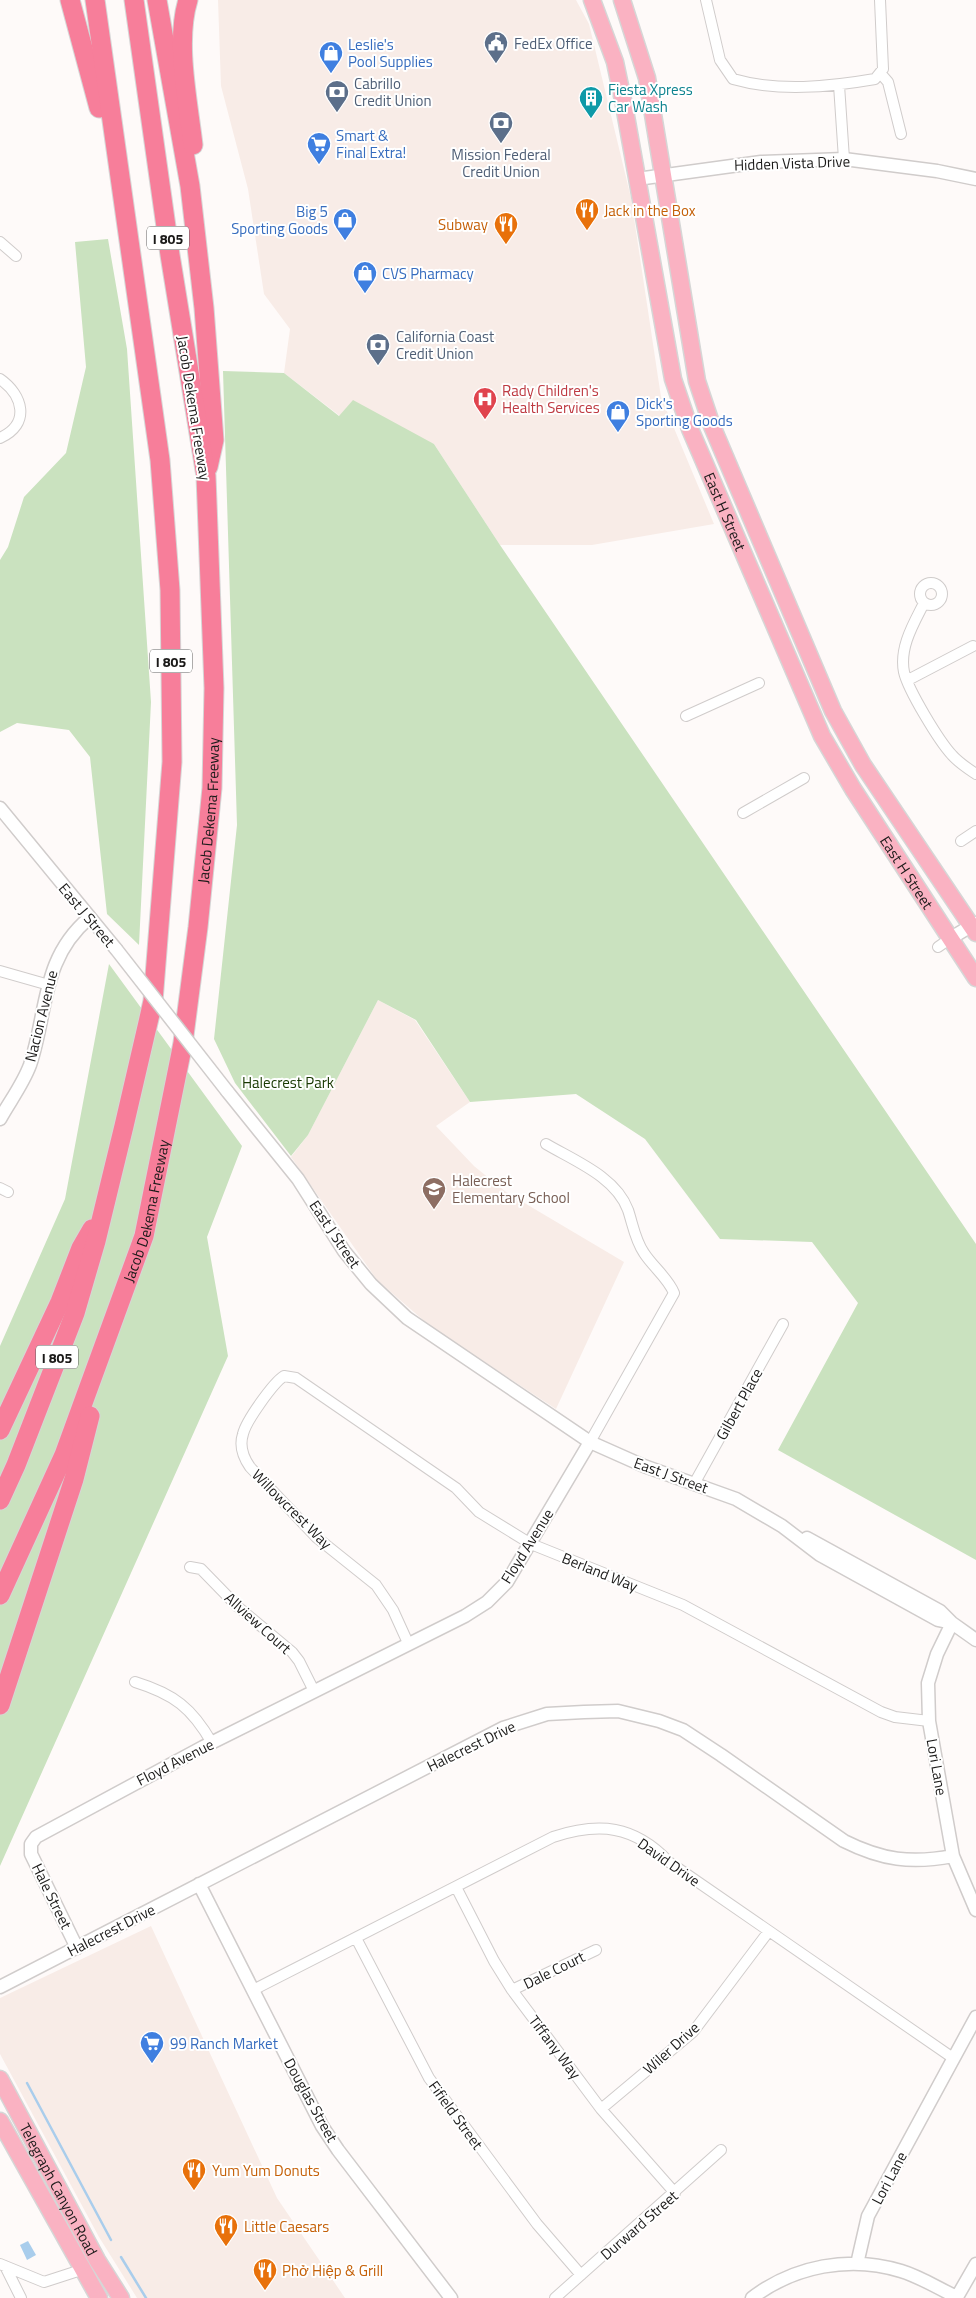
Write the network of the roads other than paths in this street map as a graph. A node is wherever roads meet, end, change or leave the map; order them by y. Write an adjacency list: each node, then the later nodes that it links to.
1 (70, 0): 18 (highway)
2 (95, 0): 18 (highway, I 805)
3 (134, 0): 23 (highway, Jacob Dekema Freeway / I 805)
4 (157, 0): 17 (highway)
5 (188, 0): 17 (highway)
6 (592, 0): 15 (main road, East H Street)
7 (622, 0): 14 (main road, East H Street)
8 (706, 0): 11 (street)
9 (880, 0): 10 (street)
10 (881, 74): 11 (street); 12 (street)
11 (839, 85): 13 (street)
12 (901, 134)
13 (844, 160): 14 (street, Hidden Vista Drive); 16 (street, Hidden Vista Drive)
14 (663, 174): 15 (street, Hidden Vista Drive); 36 (main road, East H Street)
15 (637, 179): 37 (main road, East H Street)
16 (976, 179)
17 (190, 186): 23 (highway)
18 (122, 194): 43 (highway, I 805)
19 (0, 242): 20 (street)
20 (16, 256)
21 (0, 379): 22 (street)
22 (0, 438)
23 (206, 476): 44 (highway, Jacob Dekema Freeway / I 805)
24 (924, 603): 26 (street)
25 (972, 646): 26 (street)
26 (908, 680): 29 (street)
27 (759, 683): 28 (street)
28 (686, 716)
29 (976, 774)
30 (804, 778): 32 (street)
31 (0, 808): 35 (street, East J Street)
32 (743, 813)
33 (976, 831): 34 (street)
34 (961, 841)
35 (88, 918): 40 (street, Nacion Avenue); 48 (street, East J Street, bridge)
36 (974, 927): 37 (street)
37 (945, 942): 39 (main road, East H Street)
38 (0, 971): 40 (street)
39 (976, 978)
40 (49, 986): 41 (street, Nacion Avenue)
41 (0, 1119)
42 (546, 1144): 48 (street, Floyd Avenue)
43 (103, 1210): 47 (highway); 50 (highway, I 805)
44 (113, 1320): 53 (highway, Jacob Dekema Freeway / I 805); 60 (highway)
45 (783, 1324): 49 (street, Gilbert Place)
46 (296, 1378): 51 (street, Berland Way); 57 (street, Willowcrest Way)
47 (0, 1430)
48 (590, 1442): 49 (street, East J Street); 51 (street, Floyd Avenue)
49 (694, 1484): 54 (street, East J Street)
50 (0, 1500)
51 (531, 1544): 57 (street, Floyd Avenue); 61 (street, Berland Way)
52 (190, 1566): 59 (street, Allview Court)
53 (0, 1595)
54 (952, 1623): 55 (street, East J Street); 56 (street, East J Street); 61 (street, Lori Lane)
55 (976, 1631)
56 (976, 1640)
57 (408, 1643): 59 (street, Floyd Avenue)
58 (135, 1682): 62 (street)
59 (314, 1691): 62 (street, Floyd Avenue)
60 (0, 1705)
61 (929, 1721): 64 (street, Lori Lane)
62 (212, 1743): 63 (street, Floyd Avenue)
63 (31, 1844): 70 (street, Hale Street)
64 (953, 1856): 65 (street, Halecrest Drive); 67 (street, Lori Lane)
65 (199, 1884): 70 (street, Halecrest Drive); 73 (street, Douglas Street)
66 (456, 1887): 68 (street, David Drive); 69 (street, David Drive); 74 (street, Tiffany Way)
67 (976, 1910)
68 (768, 1931): 76 (street, David Drive); 78 (street, Wiler Drive)
69 (356, 1938): 73 (street, David Drive); 86 (street, Fifield Street)
70 (77, 1948): 72 (street, Halecrest Drive)
71 (596, 1950): 74 (street, Dale Court)
72 (0, 1987)
73 (253, 1990): 91 (street, Douglas Street)
74 (512, 1990): 78 (street, Tiffany Way)
75 (976, 2017): 76 (street, Lori Lane)
76 (953, 2058): 82 (street, Lori Lane)
77 (0, 2079): 90 (main road, Telegraph Canyon Road)
78 (601, 2108): 81 (street, Tiffany Way)
79 (0, 2121): 85 (main road, Telegraph Canyon Road)
80 (721, 2150): 81 (street, Durward Street)
81 (675, 2193): 86 (street, Durward Street)
82 (857, 2264): 87 (street); 93 (street)
83 (976, 2264): 93 (street)
84 (2, 2265): 85 (street); 88 (street)
85 (81, 2270): 89 (main road, Telegraph Canyon Road)
86 (581, 2275): 92 (street, Durward Street)
87 (753, 2297)
88 (21, 2298)
89 (98, 2298)
90 (121, 2298)
91 (451, 2298)
92 (555, 2298)
93 (957, 2298)

